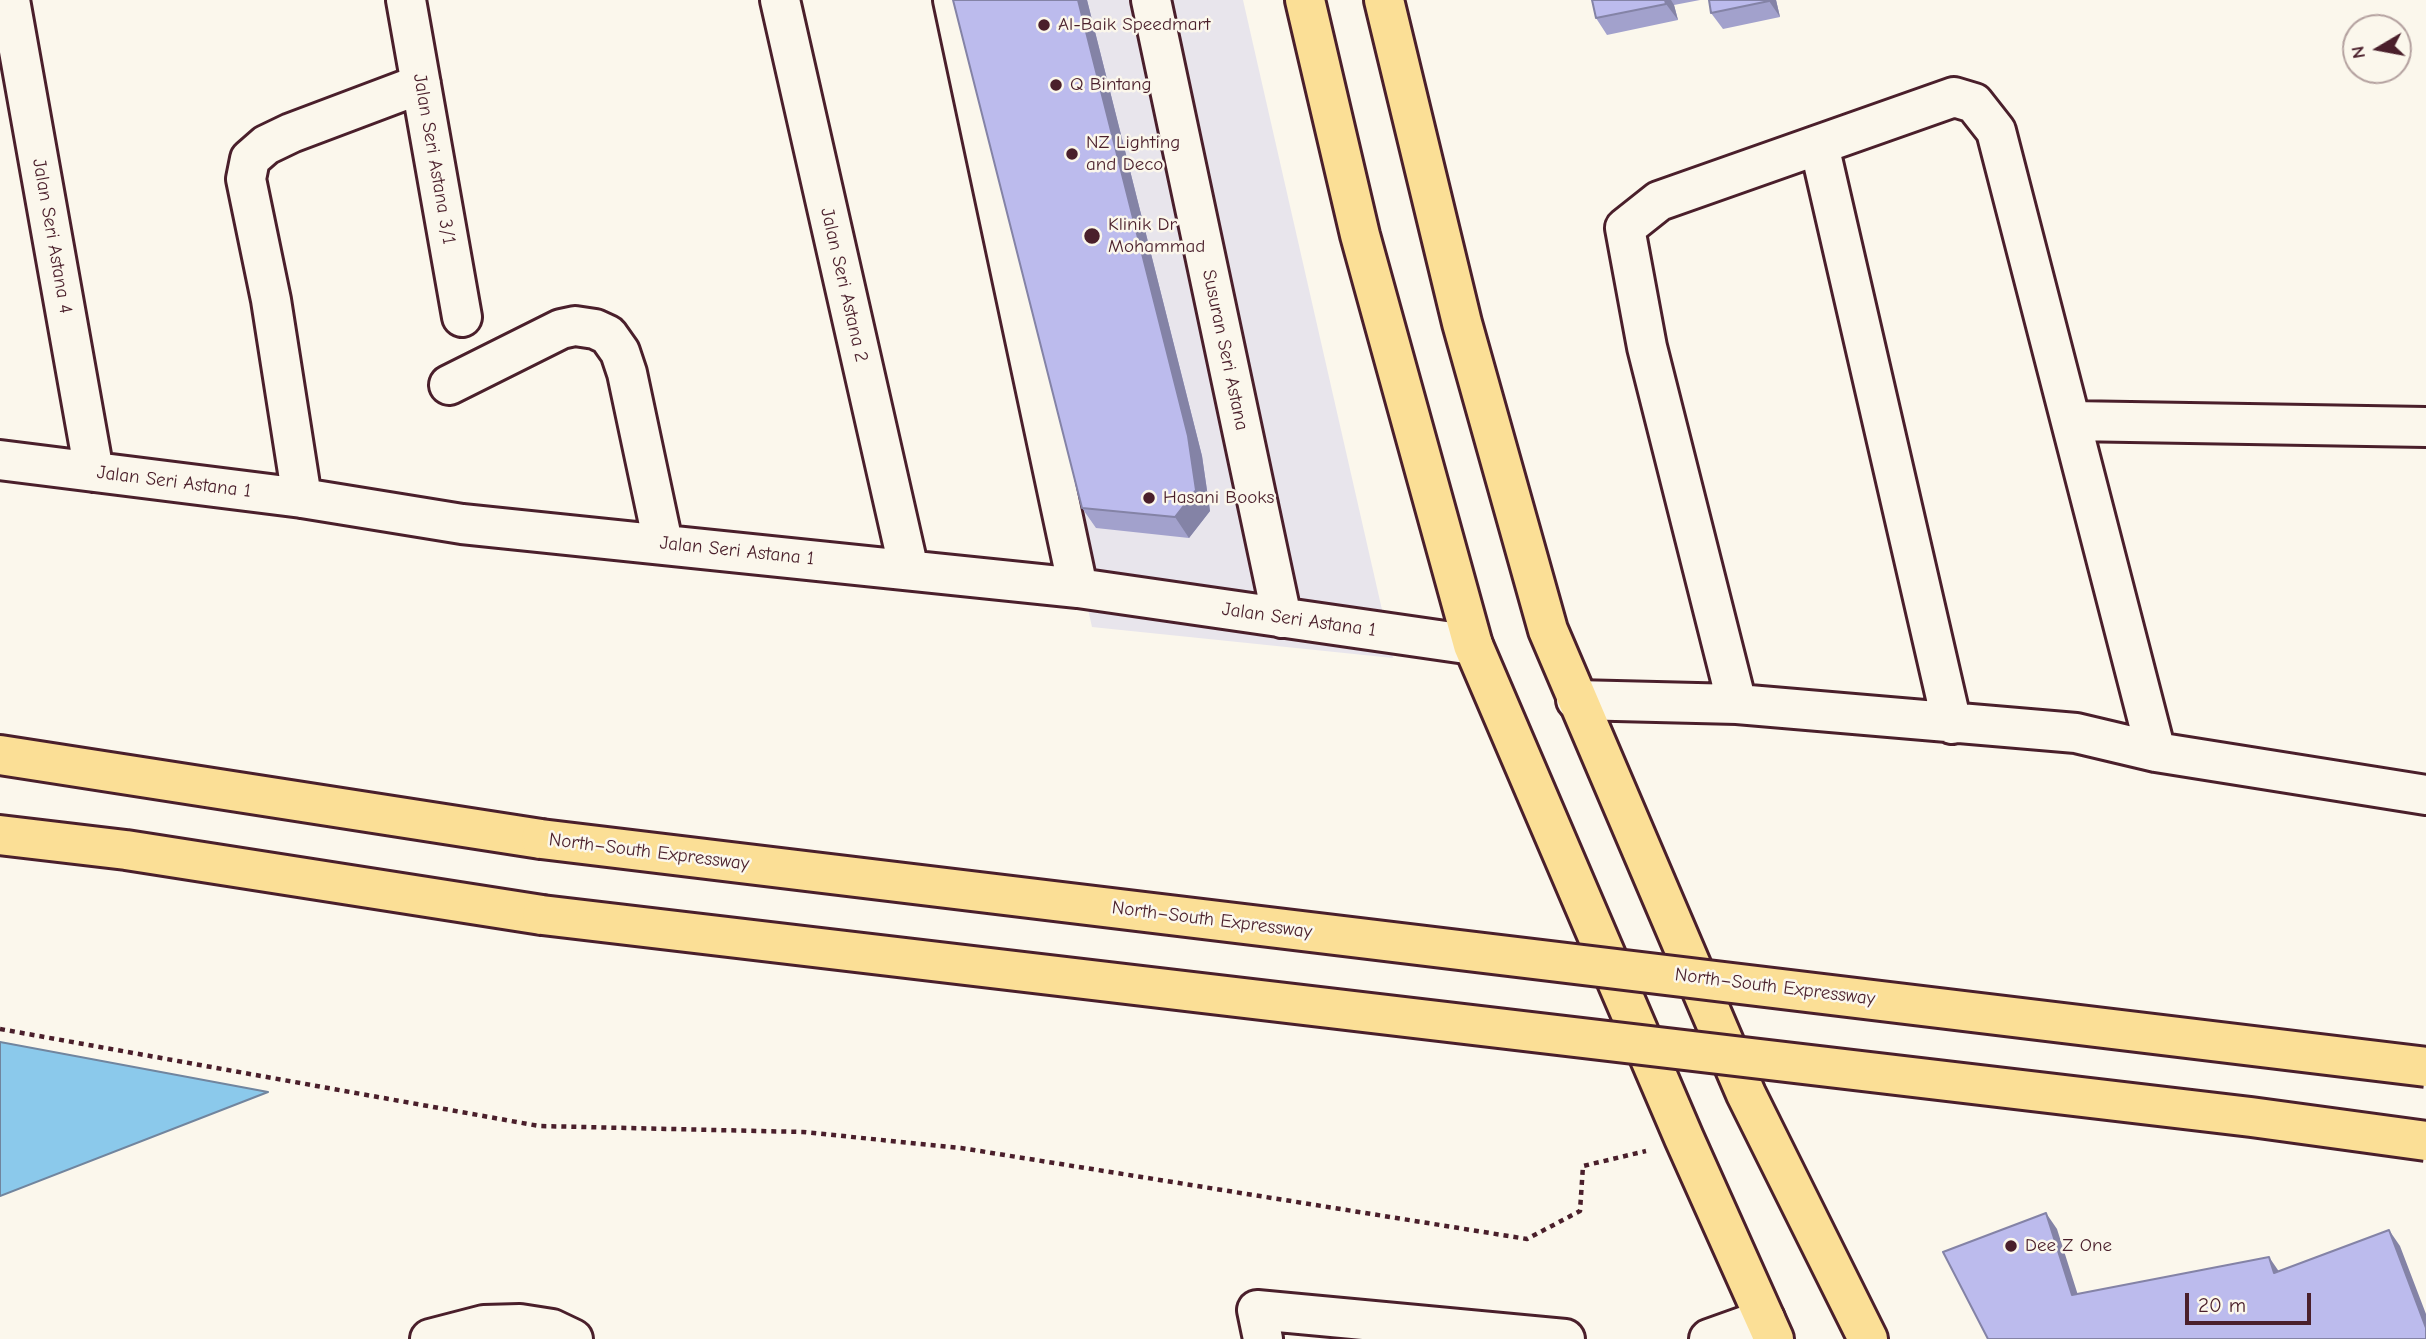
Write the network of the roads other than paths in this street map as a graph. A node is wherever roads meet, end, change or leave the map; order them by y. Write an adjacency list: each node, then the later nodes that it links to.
1 (10, 0): 15 (street, Jalan Seri Astana 4)
2 (406, 0): 8 (street, Jalan Seri Astana 3/1)
3 (780, 0): 18 (street, Jalan Seri Astana 2)
4 (953, 0): 19 (street)
5 (1151, 0): 20 (street, Susuran Seri Astana)
6 (1305, 0): 21 (highway)
7 (1384, 0): 22 (highway)
8 (421, 85): 10 (street, Jalan Seri Astana 3/1); 16 (street)
9 (1819, 145): 12 (street); 23 (street); 24 (street)
10 (462, 317)
11 (449, 385): 17 (street)
12 (2071, 421): 13 (street); 25 (street)
13 (2426, 427)
14 (0, 460): 15 (street, Jalan Seri Astana 1)
15 (94, 472): 16 (street, Jalan Seri Astana 1)
16 (302, 498): 17 (street, Jalan Seri Astana 1)
17 (663, 543): 18 (street, Jalan Seri Astana 1)
18 (909, 569): 19 (street, Jalan Seri Astana 1)
19 (1078, 588): 20 (street, Jalan Seri Astana 1)
20 (1282, 618): 21 (street, Jalan Seri Astana 1)
21 (1473, 645): 32 (highway)
22 (1576, 700): 23 (street); 37 (highway)
23 (1737, 704): 24 (street)
24 (1952, 724): 25 (street)
25 (2156, 752): 27 (street)
26 (0, 755): 29 (highway, North–South Expressway, bridge)
27 (2426, 795)
28 (0, 835): 30 (highway, bridge)
29 (2426, 1067)
30 (2426, 1141)
31 (1260, 1324): 35 (street)
32 (1770, 1329): 36 (street)
33 (430, 1339): 34 (street)
34 (573, 1339)
35 (1565, 1339)
36 (1709, 1339)
37 (1868, 1339)

